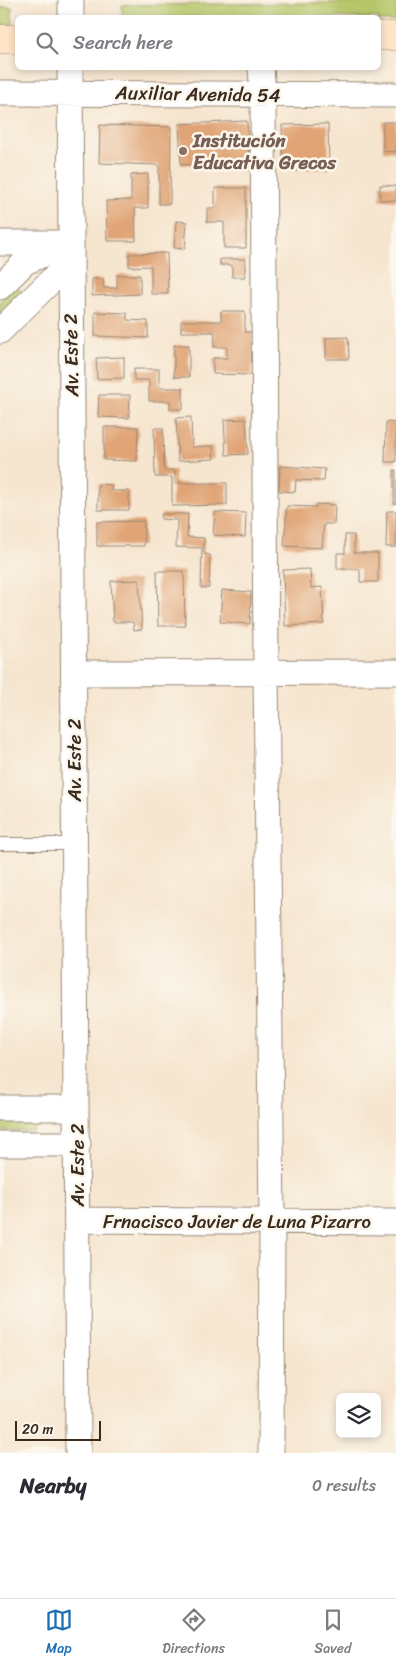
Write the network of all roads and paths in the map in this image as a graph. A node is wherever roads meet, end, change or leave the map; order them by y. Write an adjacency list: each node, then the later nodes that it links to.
1 (71, 0): 2 (street)
2 (71, 15)
3 (381, 36): 4 (main road)
4 (396, 36)
5 (0, 39): 6 (main road)
6 (15, 39)
7 (70, 70): 10 (street, Av. Este 2)
8 (261, 70): 11 (street)
9 (0, 93): 10 (street, Auxiliar Avenida 54)
10 (70, 93): 11 (street, Auxiliar Avenida 54); 14 (street, Av. Este 2)
11 (263, 95): 12 (street, Auxiliar Avenida 54); 19 (street)
12 (396, 95)
13 (0, 243): 14 (street)
14 (70, 253): 15 (street); 16 (street); 18 (street, Av. Este 2)
15 (0, 287)
16 (0, 331)
17 (396, 672): 19 (street)
18 (74, 673): 19 (street); 21 (street, Av. Este 2)
19 (266, 673): 27 (street)
20 (0, 844): 21 (lane)
21 (74, 844): 23 (street, Av. Este 2)
22 (0, 1108): 23 (street)
23 (76, 1108): 25 (street, Av. Este 2)
24 (0, 1144): 25 (street)
25 (78, 1144): 26 (street, Av. Este 2)
26 (77, 1220): 27 (street, Frnacisco Javier de Luna Pizarro); 29 (street, Av. Este 2)
27 (272, 1221): 28 (street, Frnacisco Javier de Luna Pizarro); 30 (street)
28 (396, 1222)
29 (78, 1453)
30 (272, 1453)

